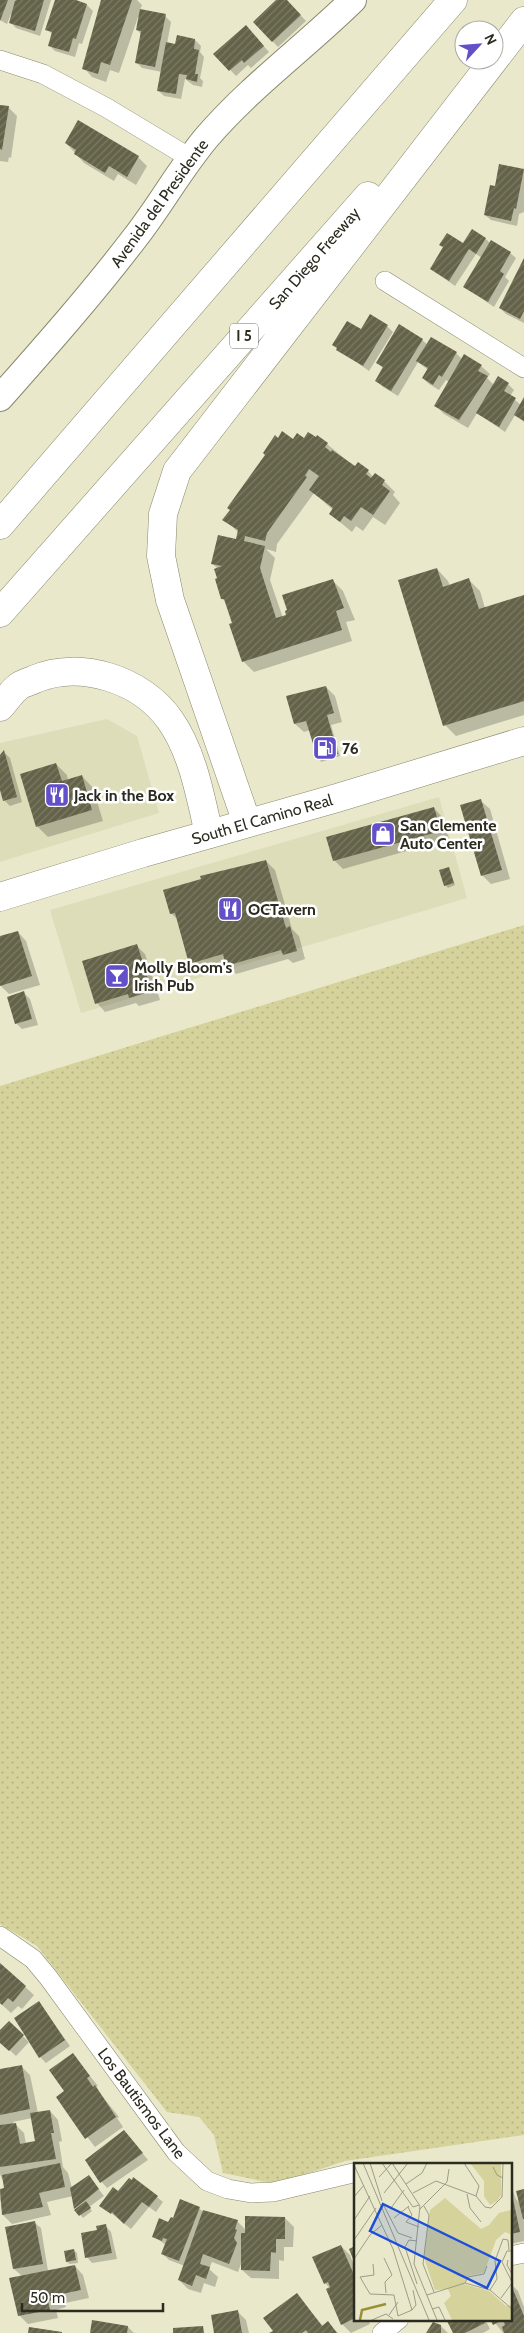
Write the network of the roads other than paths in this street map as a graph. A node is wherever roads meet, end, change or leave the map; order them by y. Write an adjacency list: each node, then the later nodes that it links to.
1 (354, 0): 7 (main road, Avenida del Presidente)
2 (453, 0): 11 (main road)
3 (524, 20): 4 (main road); 15 (main road)
4 (504, 43)
5 (0, 60): 7 (street)
6 (479, 70): 12 (main road, San Diego Freeway / I 5)
7 (190, 158): 10 (main road, Avenida del Presidente)
8 (385, 281): 9 (street)
9 (524, 368)
10 (0, 398)
11 (0, 525)
12 (0, 613)
13 (0, 707): 16 (main road)
14 (524, 741): 15 (main road, South El Camino Real)
15 (247, 823): 16 (main road, South El Camino Real)
16 (209, 834): 17 (main road, South El Camino Real)
17 (0, 897)
18 (0, 1936): 19 (street, Los Bautismos Lane)
19 (353, 2173)
20 (398, 2320): 21 (street)
21 (382, 2333)

